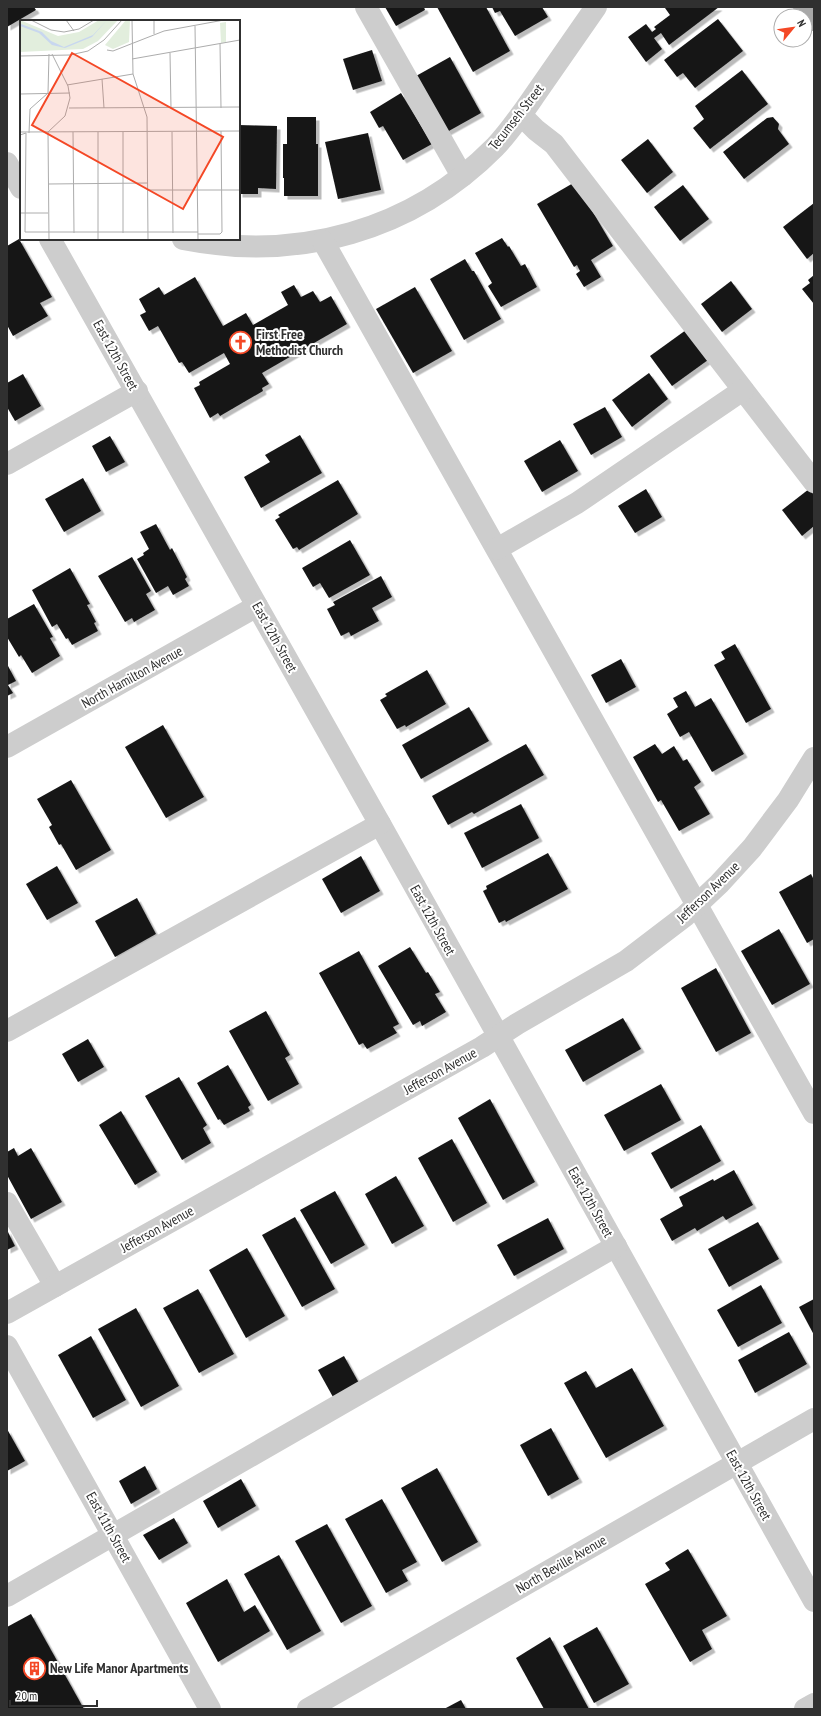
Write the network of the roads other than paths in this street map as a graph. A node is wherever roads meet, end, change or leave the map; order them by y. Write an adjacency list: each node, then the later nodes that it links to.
1 (366, 7): 6 (street)
2 (596, 7): 5 (street, Tecumseh Street)
3 (804, 7): 4 (main road)
4 (814, 20)
5 (521, 114): 6 (street, Tecumseh Street); 10 (street)
6 (462, 176): 9 (street, Tecumseh Street)
7 (51, 240): 11 (street, East 12th Street)
8 (191, 240): 9 (street, Tecumseh Street)
9 (323, 241): 14 (street)
10 (743, 390): 13 (street); 14 (street)
11 (136, 392): 12 (street); 15 (street, East 12th Street)
12 (7, 464)
13 (814, 482)
14 (497, 550): 19 (street)
15 (257, 606): 16 (street, North Hamilton Avenue); 18 (street, East 12th Street)
16 (7, 747)
17 (814, 758): 19 (street, Jefferson Avenue)
18 (380, 824): 20 (street); 21 (street, East 12th Street)
19 (698, 905): 21 (street, Jefferson Avenue); 22 (street)
20 (7, 1031)
21 (499, 1037): 24 (street, East 12th Street); 25 (street, Jefferson Avenue)
22 (814, 1113)
23 (7, 1203): 25 (street)
24 (616, 1246): 29 (street, East 12th Street); 30 (street)
25 (55, 1286): 26 (street, Jefferson Avenue)
26 (7, 1313)
27 (7, 1346): 30 (street, East 11th Street)
28 (814, 1419): 29 (street, North Beville Avenue)
29 (737, 1463): 32 (street, East 12th Street); 35 (street, North Beville Avenue)
30 (113, 1535): 31 (street); 34 (street, East 11th Street)
31 (7, 1596)
32 (814, 1602)
33 (814, 1704): 36 (street)
34 (210, 1709)
35 (308, 1709)
36 (804, 1709)

